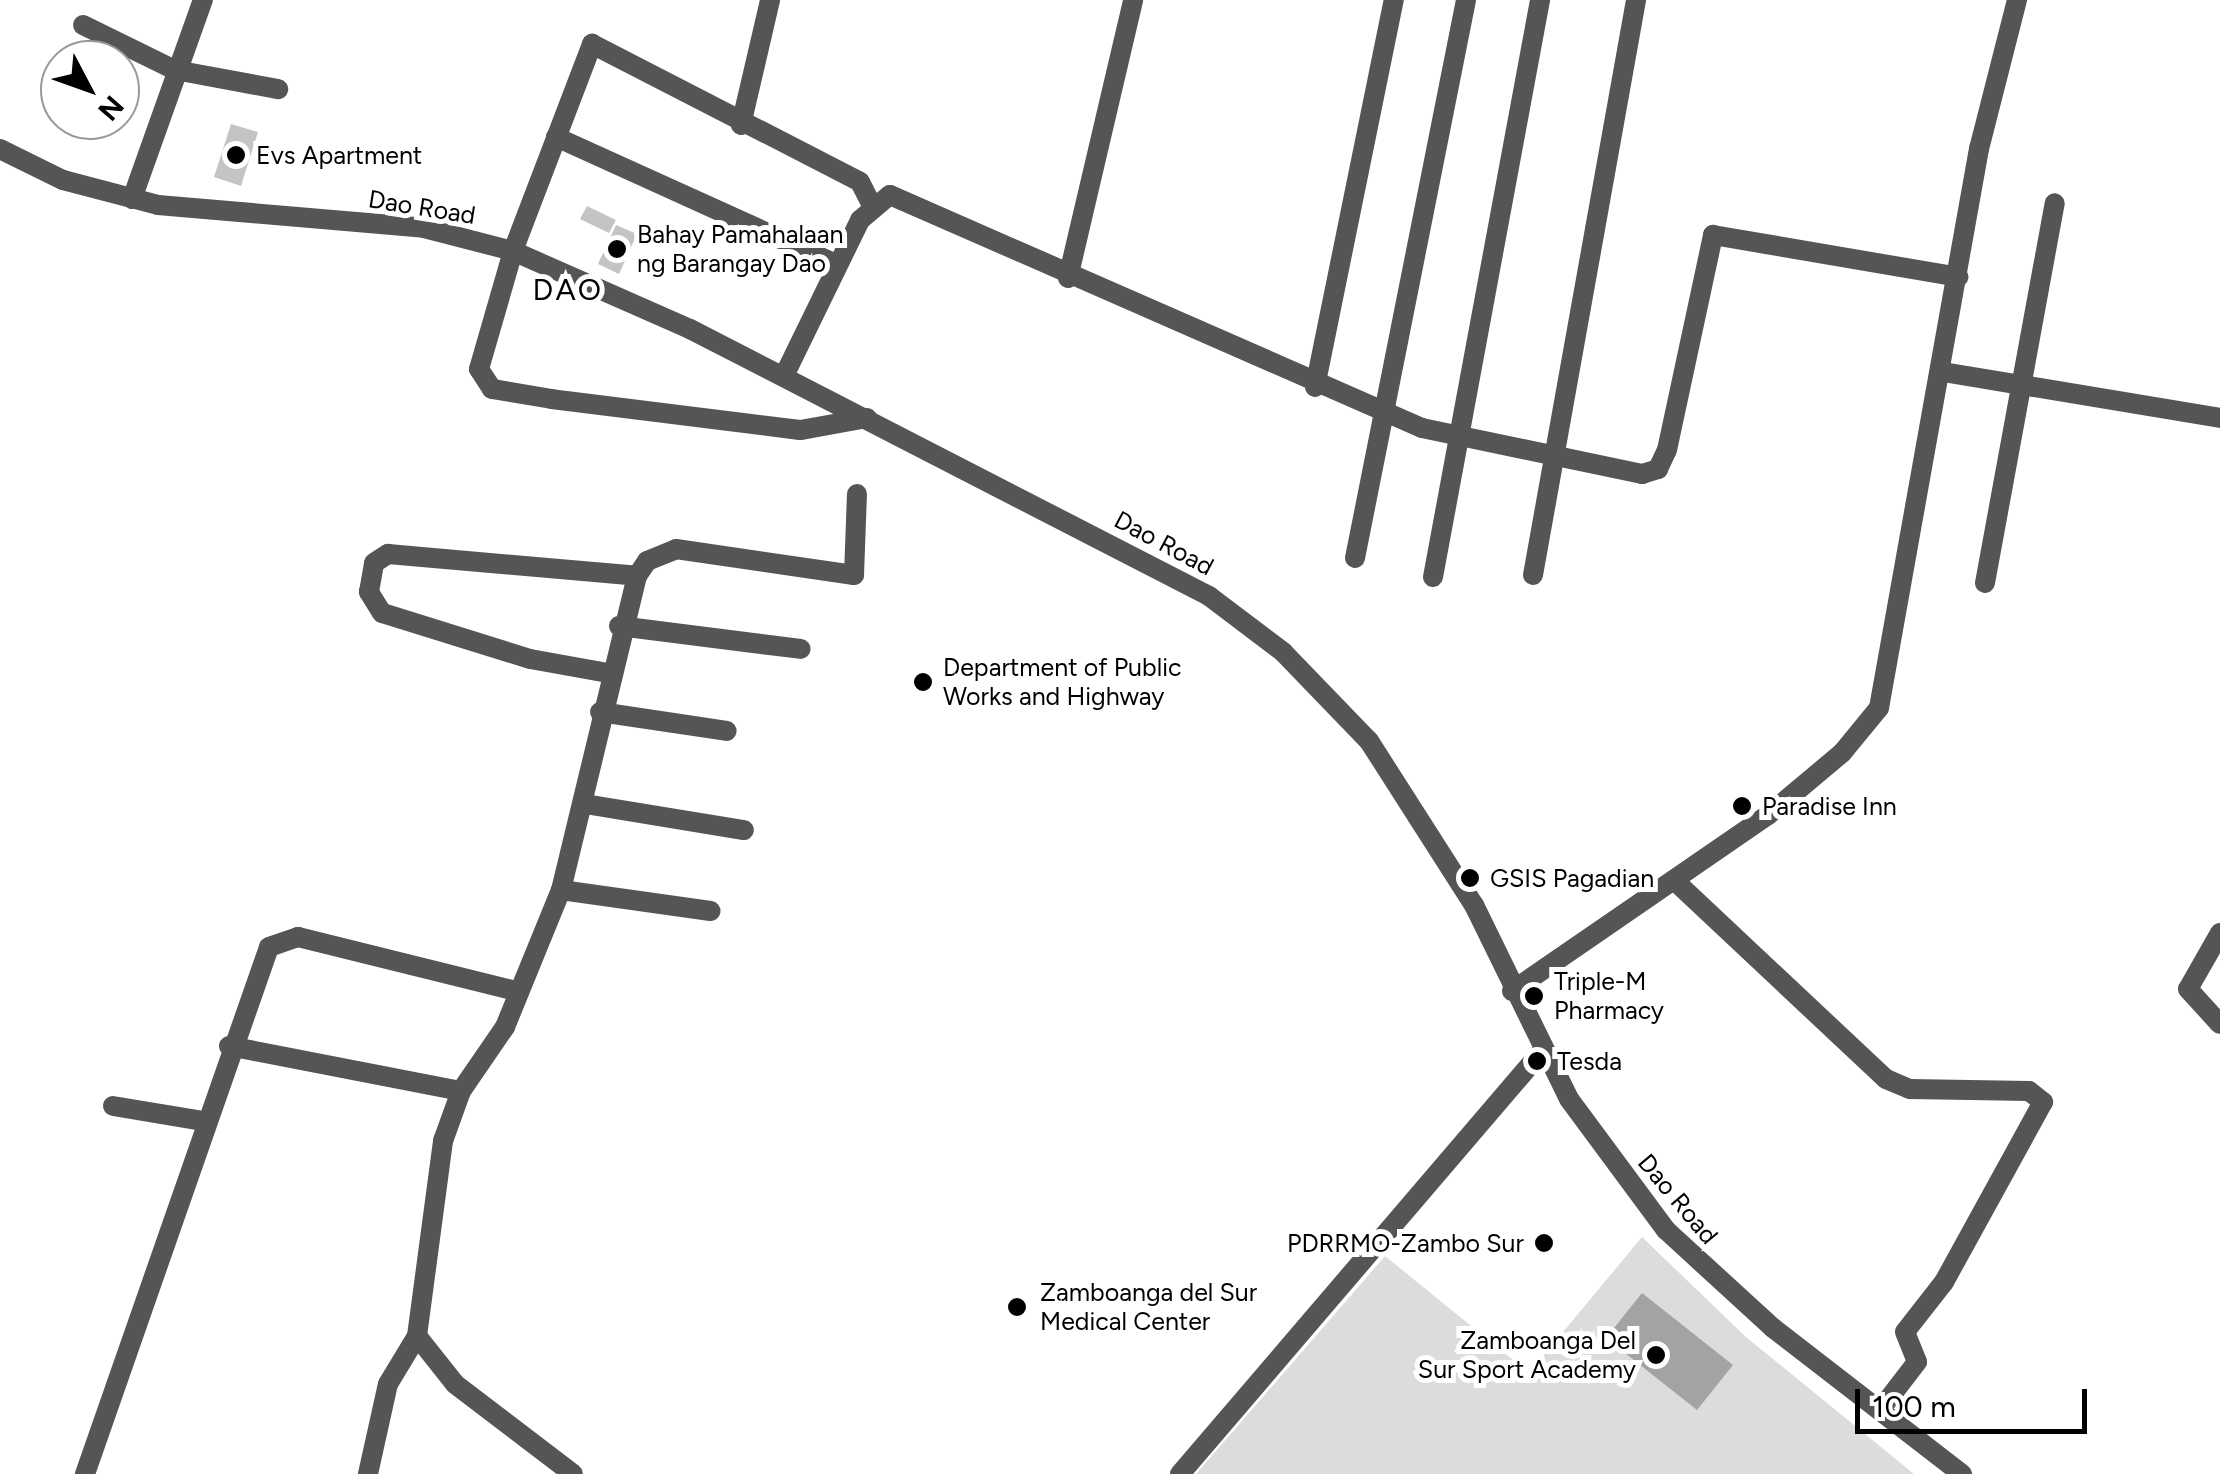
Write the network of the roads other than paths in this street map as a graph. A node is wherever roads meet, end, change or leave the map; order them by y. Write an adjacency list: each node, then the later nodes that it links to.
1 (203, 0): 10 (street)
2 (770, 0): 12 (street)
3 (1133, 0): 21 (street)
4 (1394, 0): 24 (street)
5 (1466, 0): 26 (street)
6 (1540, 0): 29 (street)
7 (1636, 0): 30 (street)
8 (2016, 0): 20 (street)
9 (83, 25): 10 (street)
10 (175, 70): 11 (street); 15 (street)
11 (278, 89)
12 (741, 125): 13 (street); 17 (street)
13 (556, 137): 18 (street); 19 (street)
14 (0, 149): 15 (street, Dao Road)
15 (132, 199): 18 (street, Dao Road)
16 (2054, 203): 25 (street)
17 (871, 204): 19 (street); 21 (street)
18 (513, 251): 23 (street, Dao Road); 27 (street)
19 (836, 264): 23 (street)
20 (1958, 277): 22 (street); 30 (street)
21 (1068, 278): 24 (street)
22 (1943, 372): 25 (street); 44 (street)
23 (784, 376): 27 (street, Dao Road)
24 (1315, 387): 26 (street)
25 (2023, 387): 28 (street); 36 (street)
26 (1382, 413): 29 (street); 32 (street)
27 (867, 418): 49 (street, Dao Road)
28 (2220, 418)
29 (1454, 438): 30 (street); 35 (street)
30 (1548, 457): 33 (street)
31 (857, 494): 34 (street)
32 (1354, 558)
33 (1533, 575)
34 (637, 576): 37 (street); 39 (street)
35 (1433, 577)
36 (1985, 583)
37 (619, 626): 38 (street); 39 (street)
38 (802, 650)
39 (608, 673): 40 (street)
40 (600, 712): 41 (street); 42 (street)
41 (727, 732)
42 (585, 804): 43 (street); 45 (street)
43 (744, 830)
44 (1675, 881): 49 (street); 57 (street)
45 (560, 890): 46 (street); 48 (street)
46 (711, 911)
47 (2219, 937): 50 (street)
48 (516, 990): 51 (street); 53 (street)
49 (1512, 991): 52 (street, Dao Road)
50 (2220, 1024)
51 (229, 1046): 53 (street); 55 (street)
52 (1542, 1051): 57 (street, Dao Road); 61 (street)
53 (462, 1091): 56 (street)
54 (113, 1106): 55 (street)
55 (204, 1121): 58 (street)
56 (417, 1336): 59 (street); 60 (street)
57 (1880, 1410): 62 (street, Dao Road)
58 (85, 1474)
59 (368, 1474)
60 (573, 1474)
61 (1180, 1474)
62 (1962, 1474)

